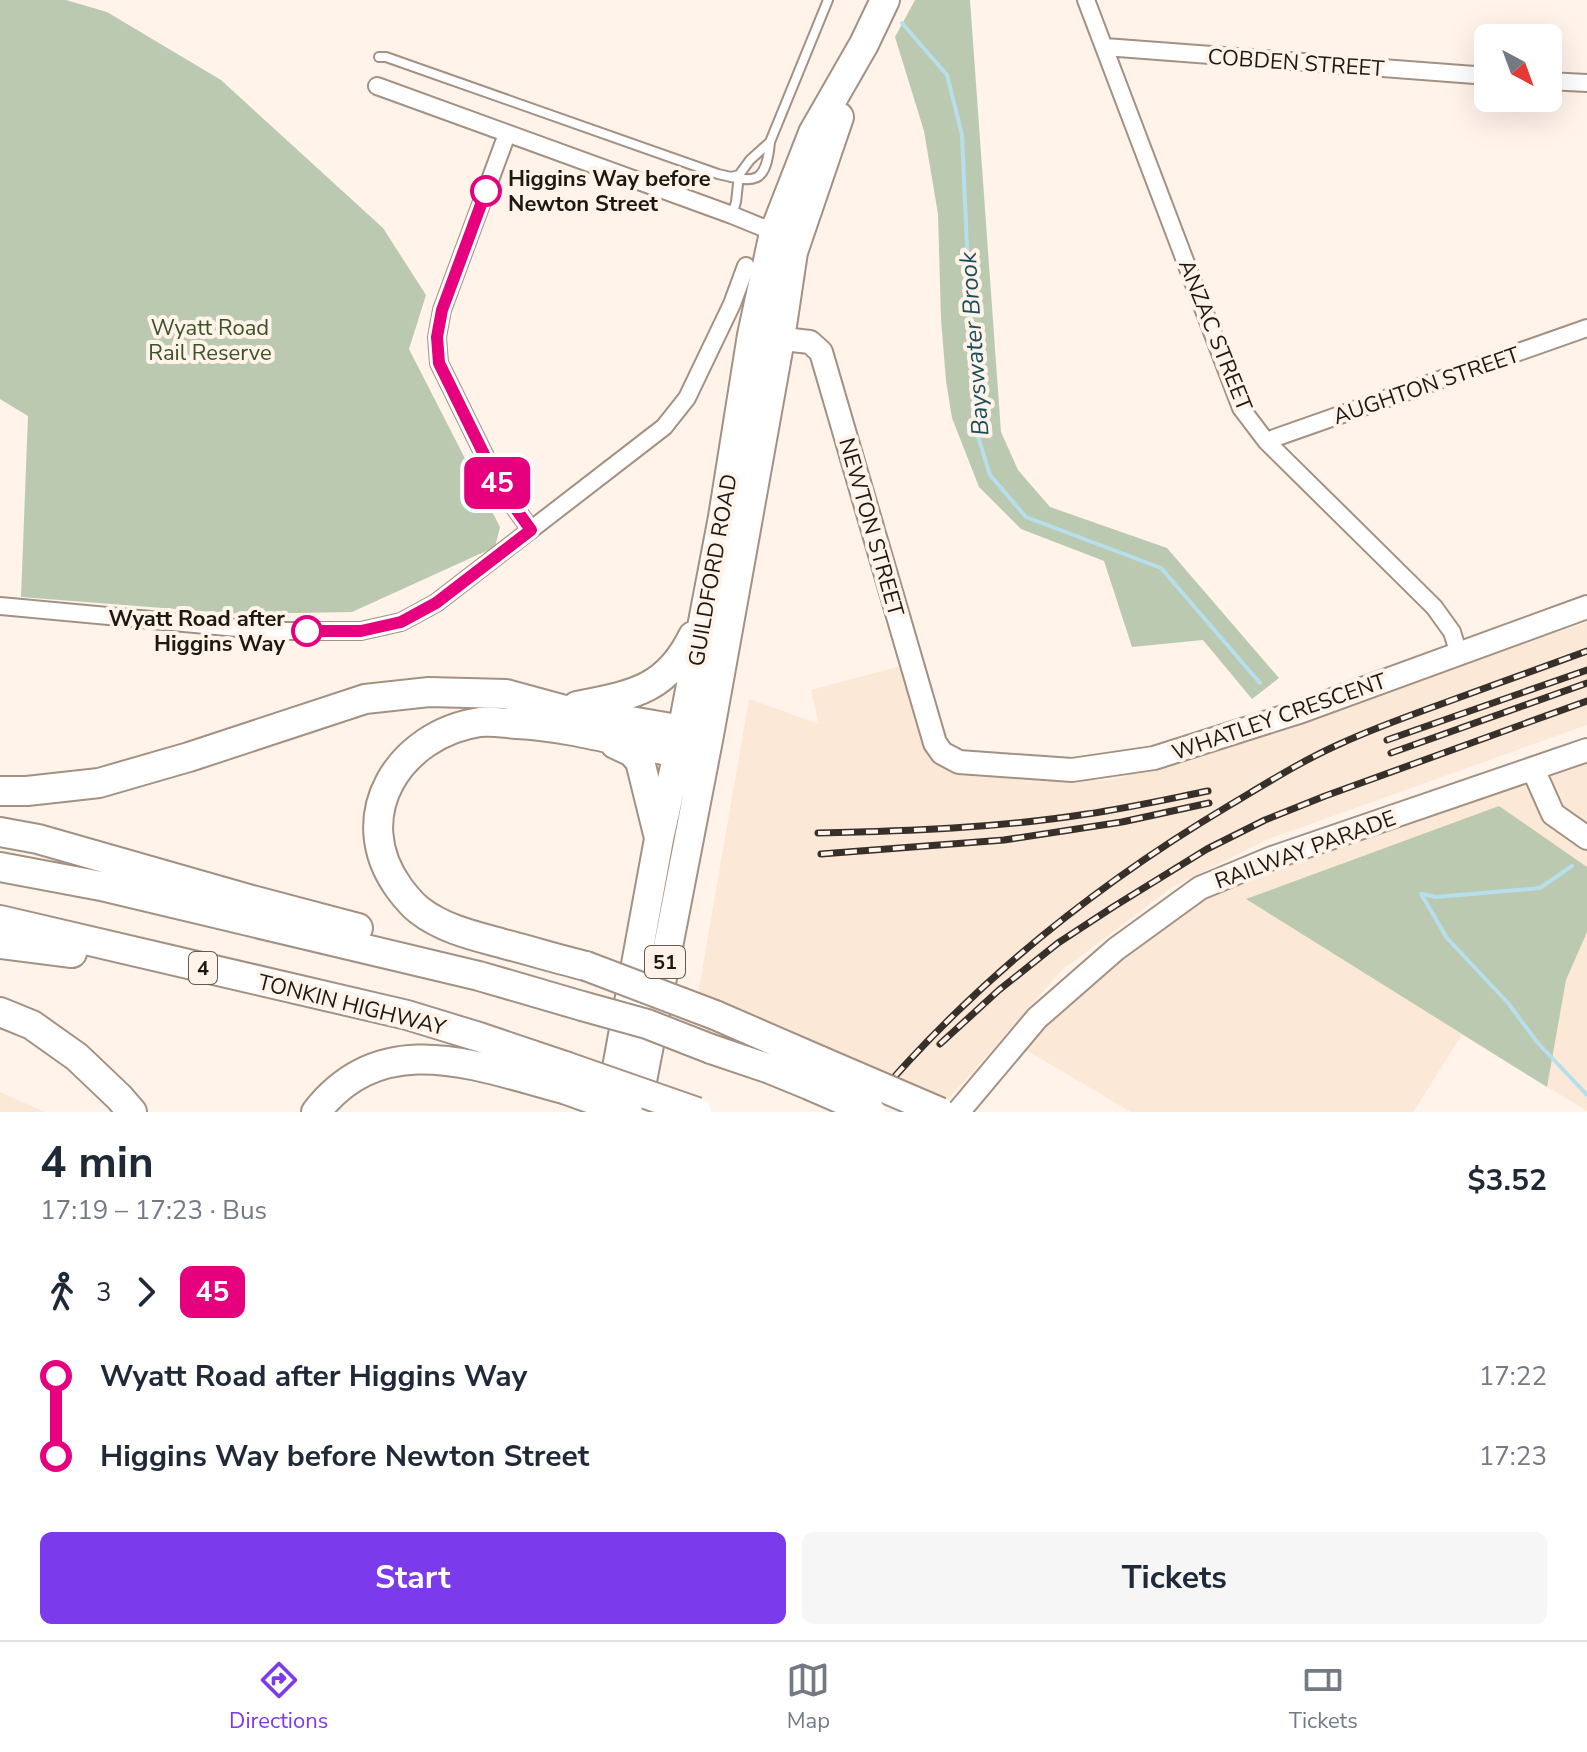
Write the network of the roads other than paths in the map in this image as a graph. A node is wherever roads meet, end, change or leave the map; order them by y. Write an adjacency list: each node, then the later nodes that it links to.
1 (828, 0): 11 (lane)
2 (885, 0): 14 (highway, GUILDFORD ROAD / 51)
3 (1086, 0): 4 (street, ANZAC STREET)
4 (1105, 47): 6 (street, COBDEN STREET); 19 (street, ANZAC STREET)
5 (379, 57): 12 (lane)
6 (1474, 75)
7 (1562, 82): 8 (street)
8 (1587, 83)
9 (377, 86): 10 (street)
10 (507, 134): 13 (street); 20 (street)
11 (770, 142): 12 (lane); 12 (lane)
12 (736, 177): 13 (lane)
13 (732, 215): 14 (street)
14 (786, 236): 17 (highway, GUILDFORD ROAD / 51); 18 (highway, GUILDFORD ROAD / 51)
15 (746, 266): 20 (street)
16 (1587, 328): 19 (street, AUGHTON STREET)
17 (752, 335): 18 (street, NEWTON STREET); 22 (highway, GUILDFORD ROAD / 51)
18 (780, 339): 27 (highway, GUILDFORD ROAD / 51); 29 (street, NEWTON STREET)
19 (1266, 441): 24 (street, ANZAC STREET)
20 (531, 530): 21 (street)
21 (0, 606)
22 (706, 607): 25 (highway); 27 (highway, GUILDFORD ROAD / 51)
23 (1587, 607): 24 (street, WHATLEY CRESCENT)
24 (1459, 654): 29 (street, WHATLEY CRESCENT)
25 (561, 709): 27 (highway); 31 (highway)
26 (602, 737): 27 (highway); 34 (highway); 41 (highway, bridge)
27 (693, 744): 34 (highway, GUILDFORD ROAD / 51); 47 (highway, GUILDFORD ROAD / 51)
28 (1587, 750): 30 (street, RAILWAY PARADE)
29 (959, 762)
30 (1533, 769): 33 (street); 51 (street, RAILWAY PARADE)
31 (0, 791)
32 (0, 832): 39 (highway)
33 (1587, 838)
34 (659, 839): 45 (highway, GUILDFORD ROAD / 51)
35 (0, 867): 39 (highway)
36 (0, 920): 38 (highway, TONKIN HIGHWAY / 4)
37 (0, 944): 38 (highway)
38 (231, 974): 42 (highway, TONKIN HIGHWAY / 4)
39 (479, 976): 41 (highway, bridge)
40 (0, 1012): 43 (highway)
41 (815, 1073): 49 (highway, bridge); 50 (highway, bridge)
42 (565, 1078): 44 (highway); 46 (highway, bridge); 48 (highway, TONKIN HIGHWAY / 4, bridge)
43 (132, 1112)
44 (316, 1112)
45 (609, 1112)
46 (628, 1112)
47 (636, 1112)
48 (697, 1112)
49 (871, 1112)
50 (940, 1112)
51 (958, 1112)

